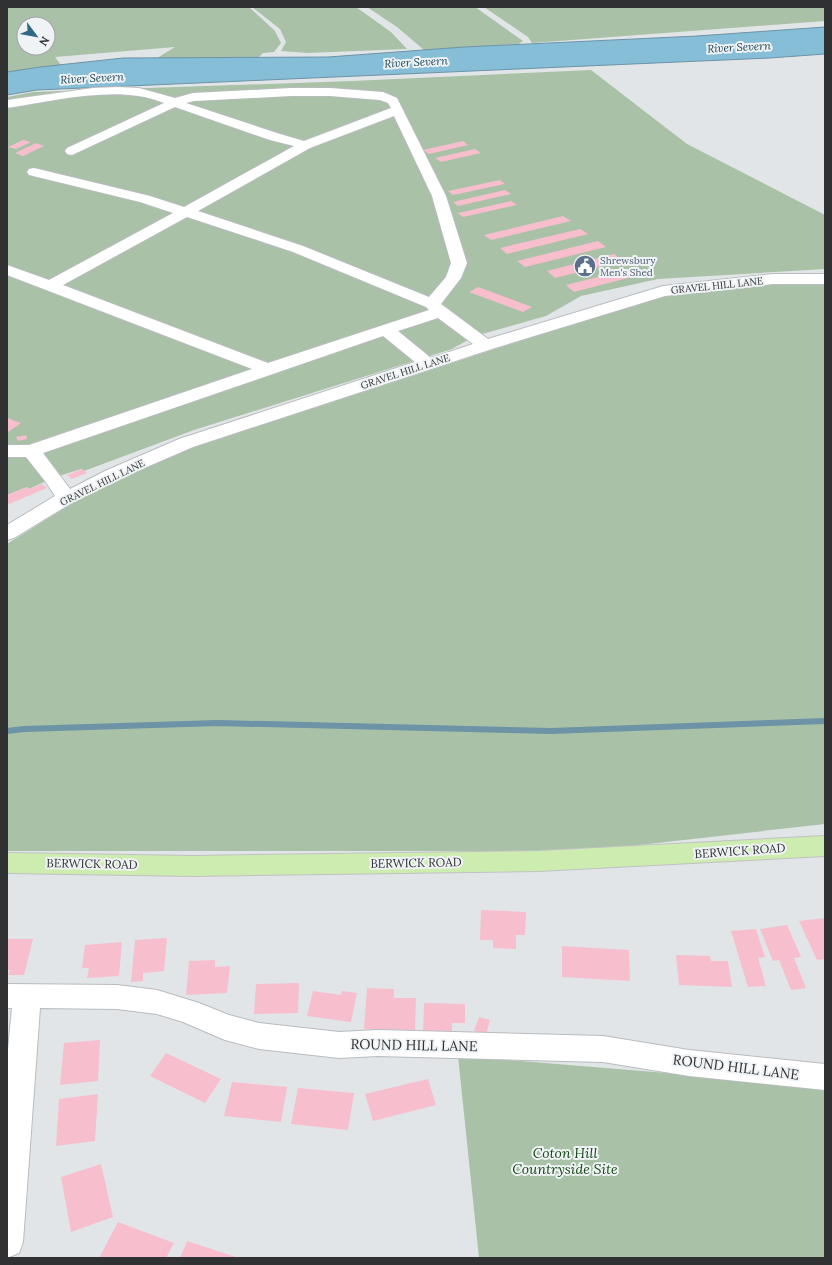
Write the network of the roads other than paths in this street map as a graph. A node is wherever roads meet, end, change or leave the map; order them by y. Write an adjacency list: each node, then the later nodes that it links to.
1 (175, 102): 2 (street); 3 (street); 4 (street); 5 (street)
2 (7, 104)
3 (398, 110): 4 (street); 11 (street)
4 (305, 145): 7 (street)
5 (72, 151)
6 (34, 172): 7 (street)
7 (186, 212): 10 (street); 11 (street)
8 (7, 270): 10 (street)
9 (825, 279): 13 (street, GRAVEL HILL LANE)
10 (50, 286): 15 (street)
11 (436, 308): 12 (street); 13 (street)
12 (386, 330): 14 (street); 15 (street)
13 (486, 345): 14 (street, GRAVEL HILL LANE)
14 (428, 364): 18 (street, GRAVEL HILL LANE)
15 (268, 369): 17 (street)
16 (7, 451): 17 (street)
17 (30, 451): 18 (street)
18 (66, 498): 19 (street, GRAVEL HILL LANE)
19 (7, 534)
20 (825, 846): 21 (main road, BERWICK ROAD)
21 (7, 863)
22 (17, 996): 23 (street, ROUND HILL LANE); 24 (street)
23 (825, 1077)
24 (7, 1243): 25 (street)
25 (17, 1258)

